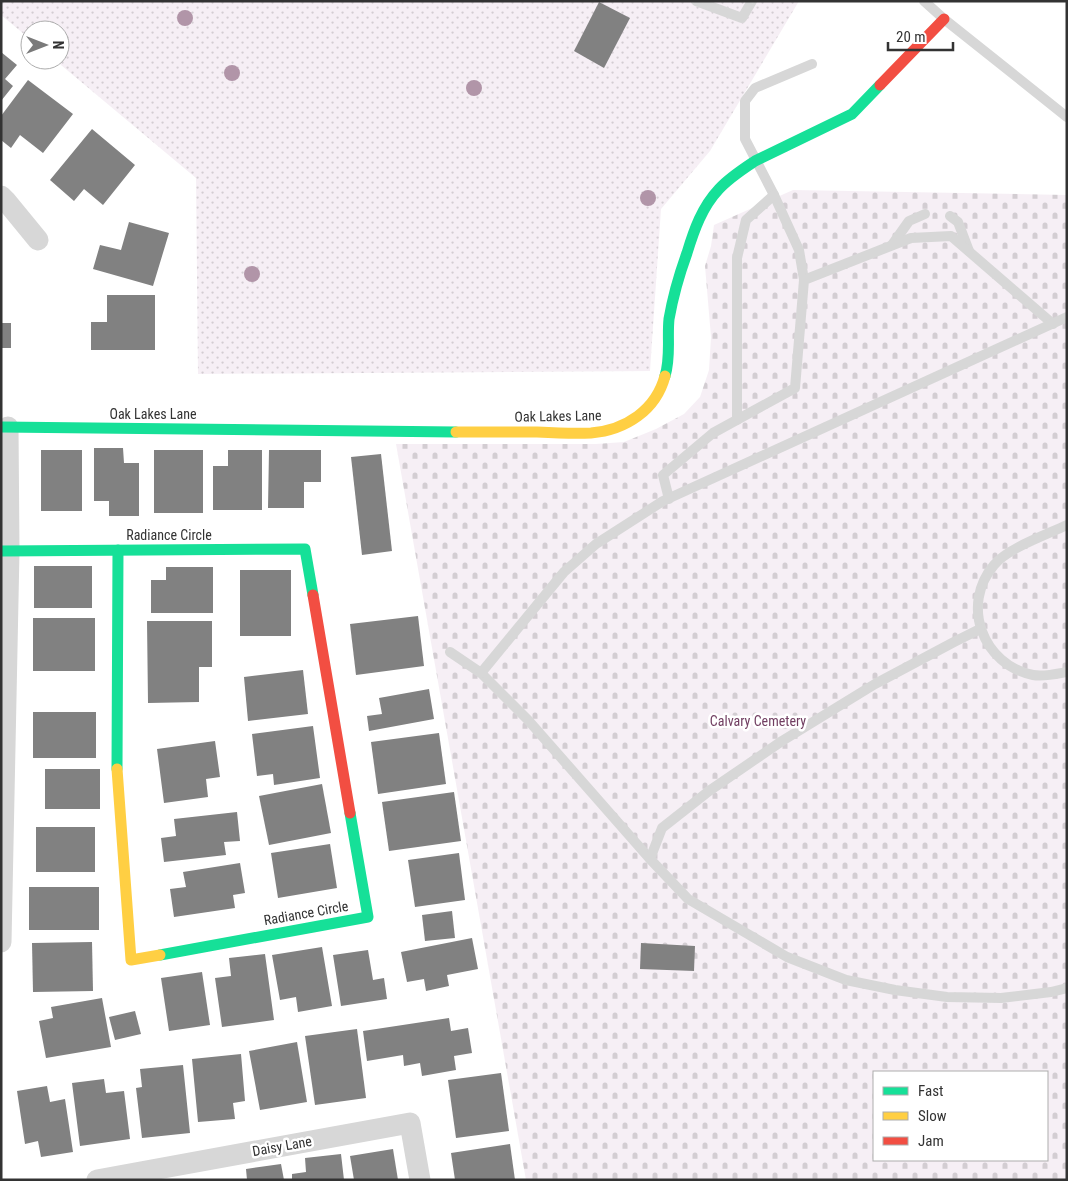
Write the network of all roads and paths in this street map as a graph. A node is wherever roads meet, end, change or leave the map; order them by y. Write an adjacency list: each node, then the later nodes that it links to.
1 (696, 1): 2 (lane)
2 (752, 1)
3 (924, 1): 4 (lane)
4 (944, 20): 6 (lane); 7 (street, Oak Lakes Lane)
5 (812, 64): 7 (lane)
6 (1067, 117)
7 (755, 161): 8 (lane); 19 (street, Oak Lakes Lane)
8 (774, 195): 15 (lane); 18 (lane)
9 (1, 196): 12 (street)
10 (925, 214): 13 (lane)
11 (950, 216): 14 (lane)
12 (38, 240)
13 (892, 246): 14 (lane); 15 (lane)
14 (969, 252): 17 (lane)
15 (804, 280): 18 (lane)
16 (1067, 318): 17 (lane)
17 (1053, 324): 20 (lane)
18 (737, 420): 20 (lane)
19 (5, 427): 23 (street)
20 (668, 499): 27 (lane)
21 (1067, 526): 24 (lane)
22 (118, 550): 22 (street, Radiance Circle); 23 (street, Radiance Circle)
23 (5, 551): 28 (street)
24 (980, 629): 26 (lane); 29 (lane)
25 (450, 652): 27 (lane)
26 (1067, 672)
27 (481, 673): 29 (lane)
28 (3, 754): 30 (street)
29 (650, 859): 31 (lane)
30 (1, 942)
31 (1067, 988)
32 (97, 1180): 33 (street, Daisy Lane)
33 (420, 1180)

